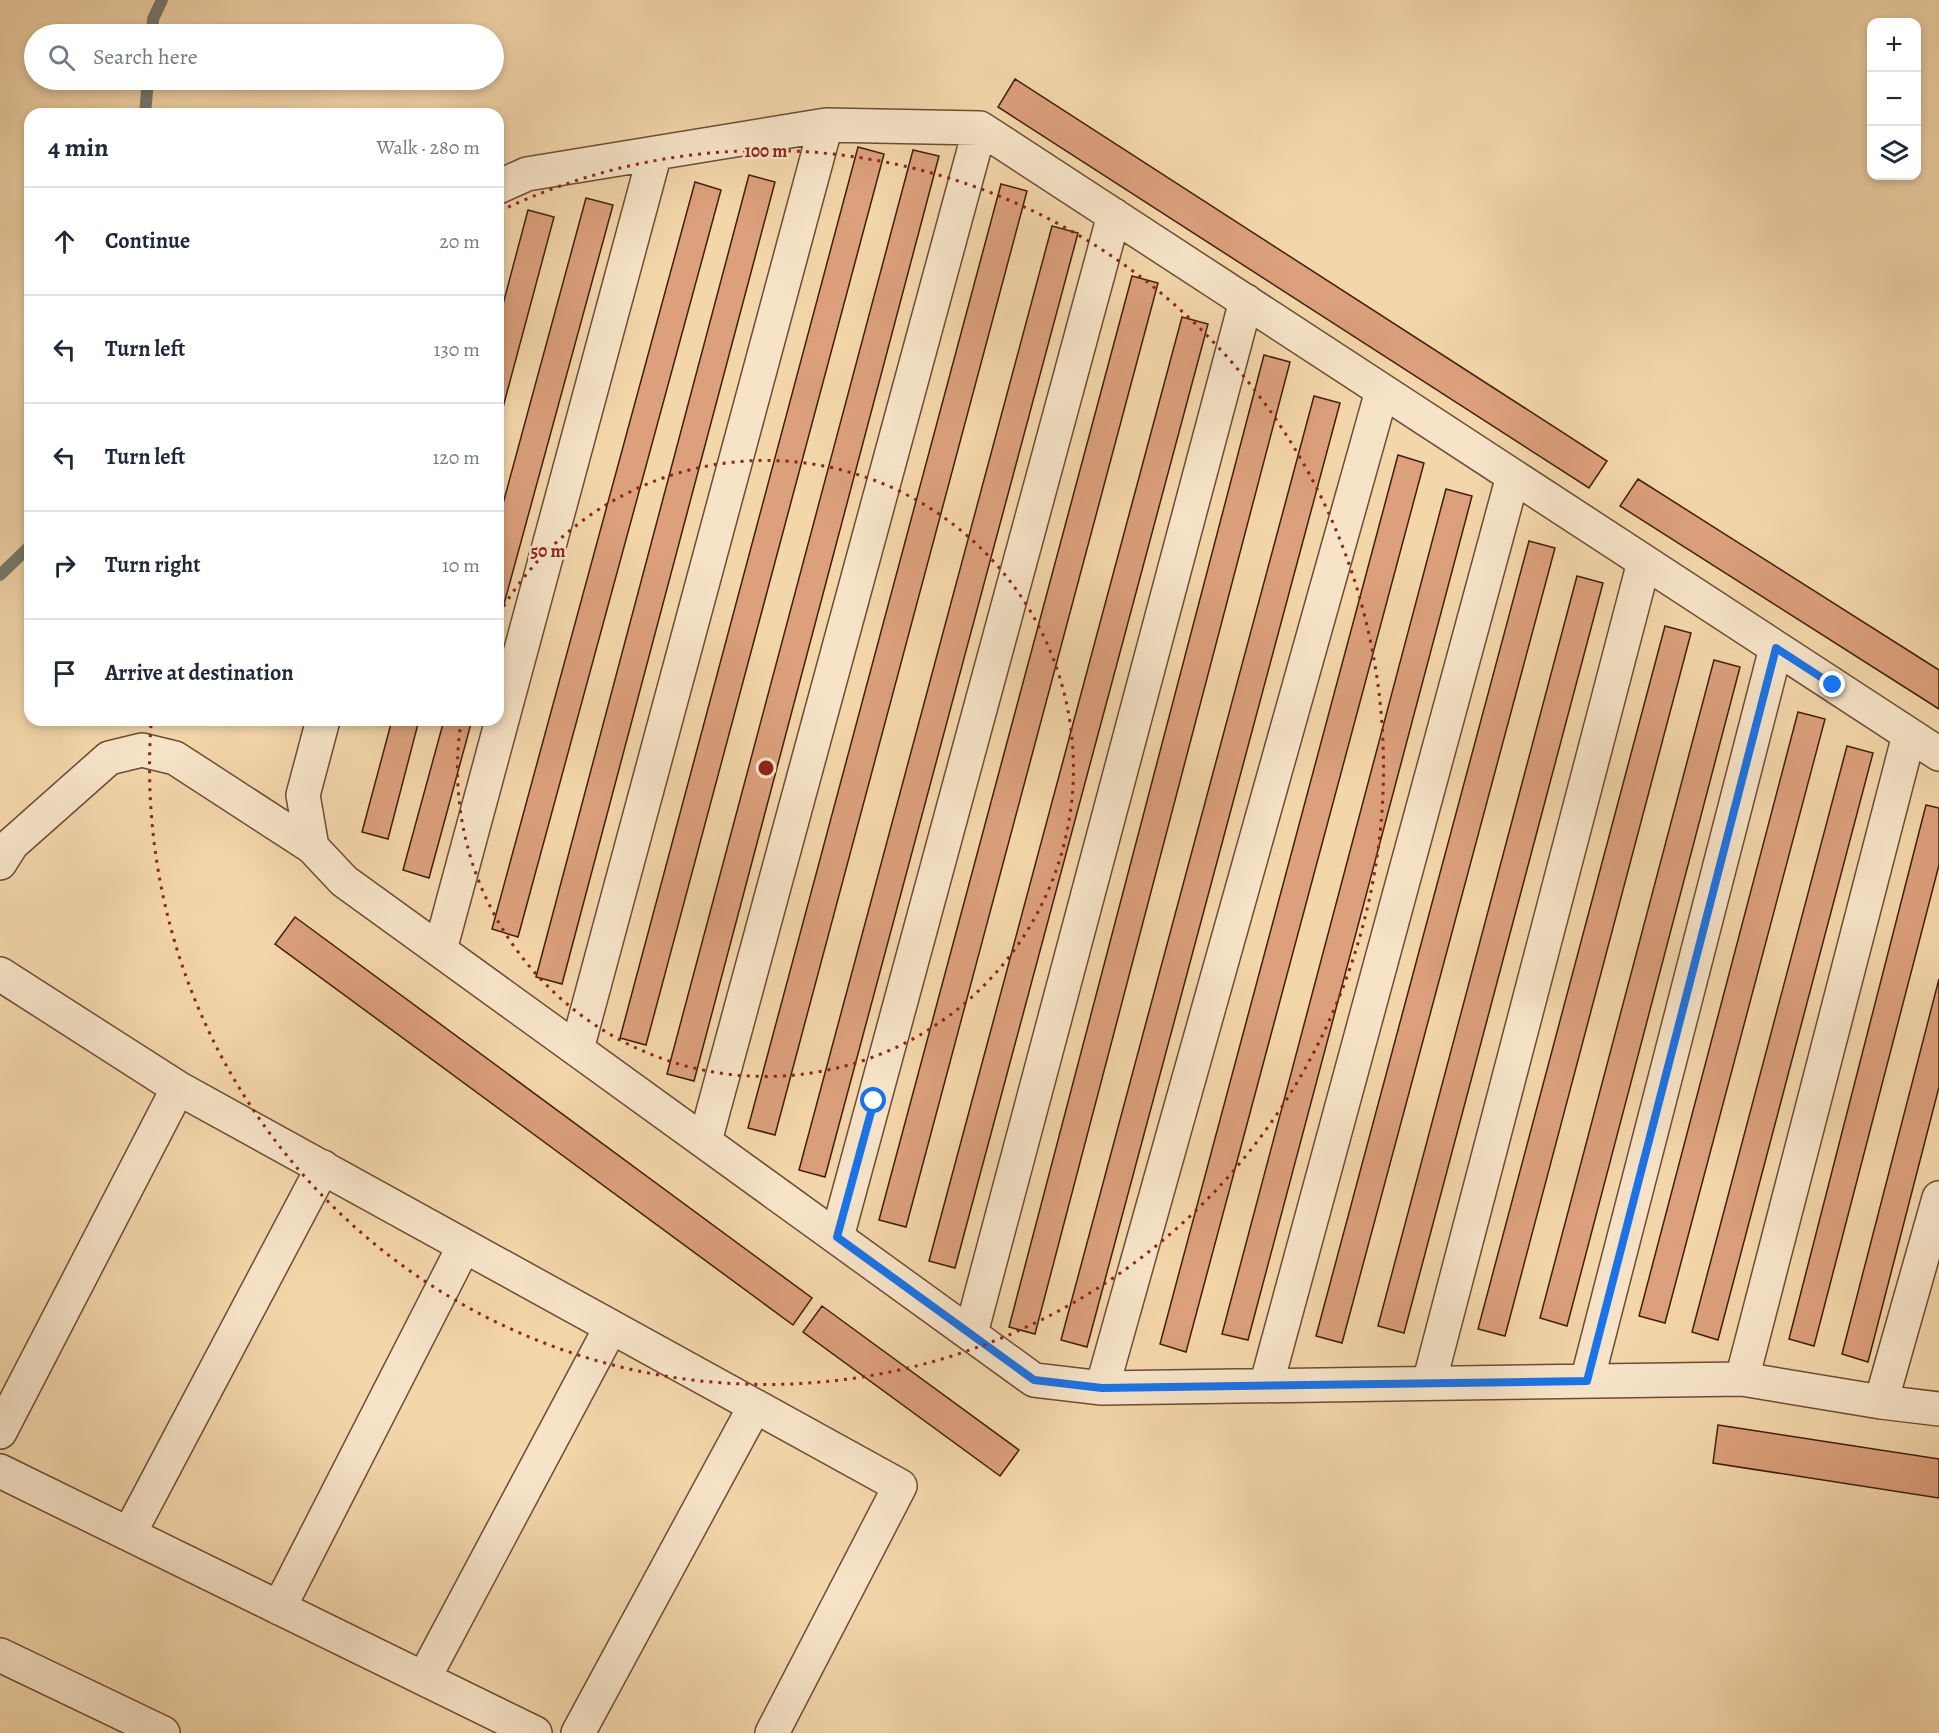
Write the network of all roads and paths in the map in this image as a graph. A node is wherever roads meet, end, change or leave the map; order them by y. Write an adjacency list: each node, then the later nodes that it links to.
1 (826, 124): 2 (street); 3 (street); 20 (street)
2 (980, 128): 5 (street); 22 (street)
3 (655, 153): 4 (street); 11 (street)
4 (504, 184)
5 (1114, 215): 6 (street); 25 (street)
6 (1245, 301): 7 (street); 28 (street)
7 (1382, 391): 8 (street); 33 (street)
8 (1513, 476): 9 (street); 32 (street)
9 (1644, 561): 10 (street); 31 (street)
10 (1776, 648): 14 (street); 30 (street)
11 (504, 713)
12 (321, 726): 16 (street)
13 (500, 726): 18 (street)
14 (1909, 735): 15 (street); 29 (street)
15 (1939, 754)
16 (312, 847): 17 (street); 18 (street)
17 (0, 863)
18 (440, 950): 20 (street)
19 (0, 974): 21 (street)
20 (577, 1049): 22 (street)
21 (178, 1088): 23 (street); 37 (street)
22 (705, 1141): 25 (street)
23 (323, 1167): 26 (street); 39 (street)
24 (1939, 1198): 34 (street)
25 (837, 1237): 28 (street)
26 (464, 1245): 27 (street); 40 (street)
27 (611, 1327): 35 (street); 42 (street)
28 (971, 1333): 33 (street)
29 (1742, 1379): 30 (street); 34 (street)
30 (1587, 1381): 31 (street)
31 (1429, 1383): 32 (street)
32 (1266, 1386): 33 (street)
33 (1102, 1388)
34 (1881, 1402): 36 (street)
35 (755, 1406): 45 (street); 46 (street)
36 (1939, 1409)
37 (0, 1432)
38 (0, 1470): 39 (street)
39 (129, 1534): 40 (street)
40 (279, 1608): 42 (street)
41 (0, 1655): 43 (street)
42 (424, 1678): 44 (street)
43 (163, 1733)
44 (535, 1733)
45 (578, 1733)
46 (772, 1733)

